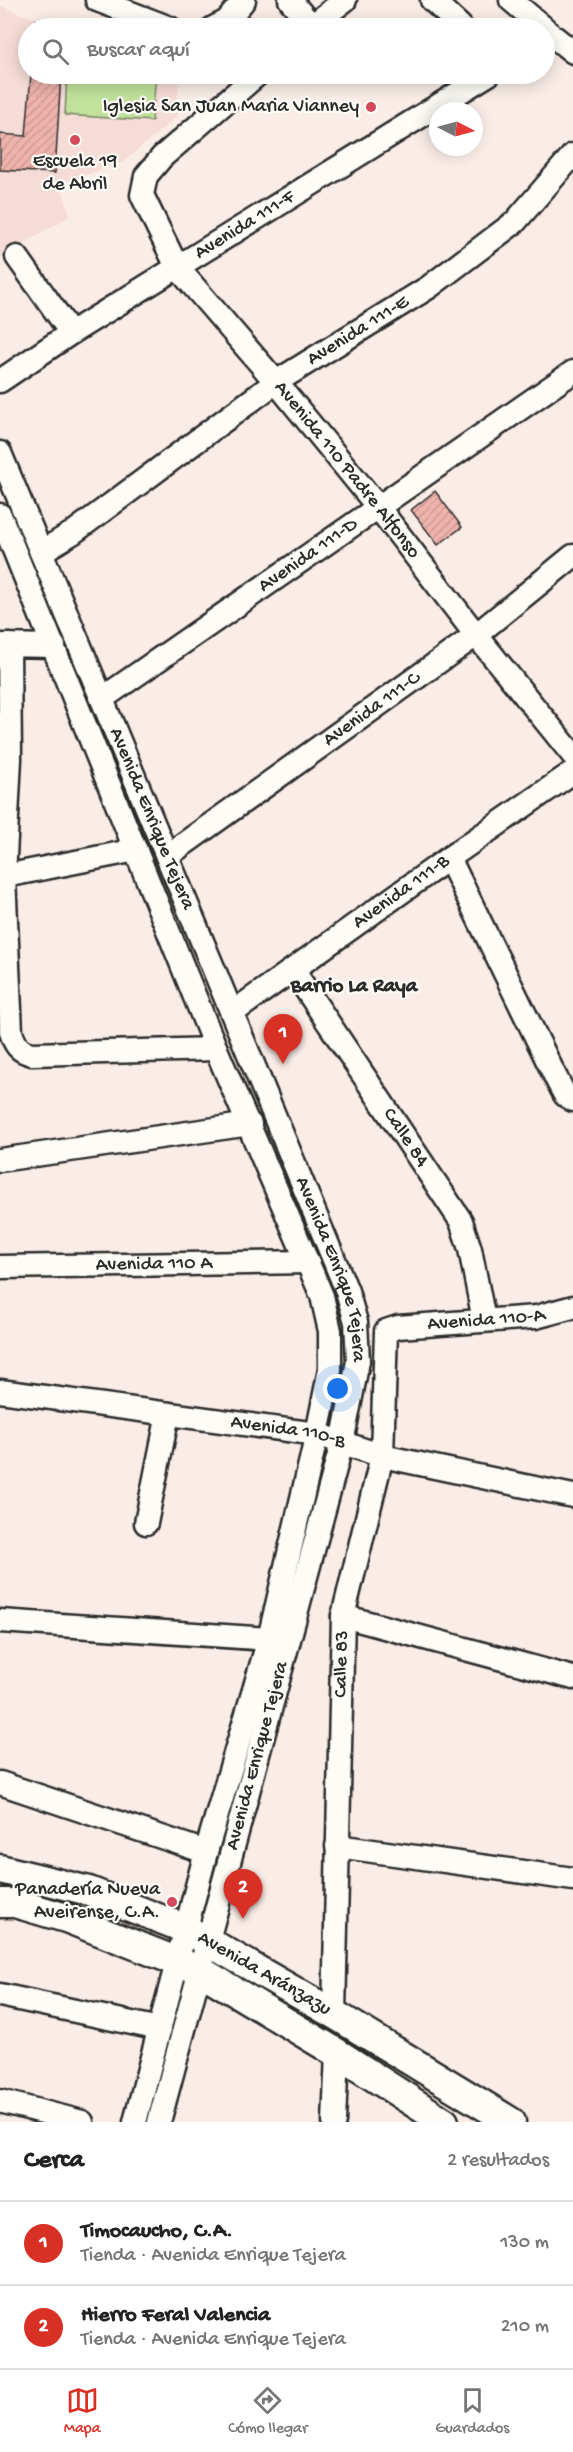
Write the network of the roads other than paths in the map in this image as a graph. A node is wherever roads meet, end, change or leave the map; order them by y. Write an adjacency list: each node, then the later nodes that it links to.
1 (97, 0): 7 (street)
2 (244, 0): 8 (street)
3 (290, 0): 9 (street)
4 (345, 0): 10 (street)
5 (432, 0): 11 (street)
6 (514, 1): 12 (street)
7 (144, 18)
8 (229, 18)
9 (304, 18)
10 (322, 18)
11 (451, 18)
12 (532, 18)
13 (555, 39): 14 (street)
14 (573, 52)
15 (246, 84): 19 (street, Avenida 110 Padre Alfonso)
16 (473, 84): 19 (street, Avenida 111-F)
17 (573, 155): 23 (street, Avenida 111-E)
18 (17, 257): 20 (street)
19 (177, 267): 20 (street, Avenida 111-F); 23 (street, Avenida 110 Padre Alfonso)
20 (70, 333): 22 (street, Avenida 111-F)
21 (573, 372): 25 (street, Avenida 111-D)
22 (0, 381)
23 (276, 382): 25 (street, Avenida 110 Padre Alfonso); 27 (street, Avenida 111-E)
24 (0, 453): 27 (street, Avenida Enrique Tejera)
25 (378, 507): 29 (street, Avenida 110 Padre Alfonso); 32 (street, Avenida 111-D)
26 (0, 516): 31 (street, Avenida Enrique Tejera)
27 (41, 552): 32 (street, Avenida Enrique Tejera)
28 (573, 556): 29 (street, Avenida 111-C)
29 (476, 635): 33 (street, Avenida 110 Padre Alfonso); 36 (street, Avenida 111-C)
30 (5, 645): 31 (street); 38 (street)
31 (54, 646): 35 (street, Avenida Enrique Tejera)
32 (103, 698): 36 (street, Avenida Enrique Tejera)
33 (573, 755)
34 (573, 772): 37 (street, Avenida 111-B)
35 (136, 850): 38 (street); 41 (street, Avenida Enrique Tejera)
36 (167, 856): 40 (street, Avenida Enrique Tejera)
37 (449, 858): 39 (street, Avenida 111-B); 42 (street)
38 (2, 877): 41 (street)
39 (293, 970): 40 (street, Avenida 111-B); 48 (street, Calle 84)
40 (231, 1013): 53 (street, Avenida Enrique Tejera)
41 (216, 1049): 43 (street, Avenida Enrique Tejera)
42 (573, 1100)
43 (249, 1124): 44 (street); 45 (street, Avenida Enrique Tejera)
44 (0, 1160)
45 (308, 1262): 46 (street, Avenida 110 A); 52 (street, Avenida Enrique Tejera)
46 (0, 1267)
47 (573, 1307): 48 (street, Avenida 110-A)
48 (484, 1320): 49 (street, Avenida 110-A)
49 (398, 1327): 54 (street, Calle 83)
50 (0, 1391): 51 (street, Avenida 110-B)
51 (168, 1414): 52 (street, Avenida 110-B); 56 (street)
52 (318, 1434): 53 (street, Avenida 110-B); 59 (street, Avenida Enrique Tejera)
53 (342, 1443): 54 (street, Avenida 110-B); 67 (street, Avenida Enrique Tejera)
54 (382, 1456): 55 (street, Avenida 110-B); 57 (street, Calle 83)
55 (573, 1496)
56 (146, 1523)
57 (343, 1616): 60 (street); 62 (street, Calle 83)
58 (0, 1621): 59 (street)
59 (269, 1639): 63 (street, Avenida Enrique Tejera)
60 (573, 1678)
61 (0, 1783): 63 (street)
62 (337, 1846): 65 (street); 70 (street, Calle 83)
63 (206, 1852): 67 (street, Avenida Enrique Tejera)
64 (0, 1869): 67 (main road, Avenida Aránzazu)
65 (573, 1879)
66 (0, 1903): 68 (main road, Avenida Aránzazu)
67 (197, 1935): 68 (street, Avenida Enrique Tejera); 70 (main road, Avenida Aránzazu)
68 (188, 1965): 71 (street, Avenida Enrique Tejera); 72 (main road, Avenida Aránzazu); 76 (street, Avenida Enrique Tejera)
69 (0, 1995): 71 (street)
70 (334, 2014): 79 (main road, Avenida Aránzazu)
71 (160, 2029): 75 (street, Avenida Enrique Tejera)
72 (337, 2053): 77 (street); 78 (main road, Avenida Aránzazu)
73 (0, 2101): 74 (street)
74 (82, 2122)
75 (135, 2122)
76 (159, 2122)
77 (334, 2122)
78 (444, 2122)
79 (510, 2122)

